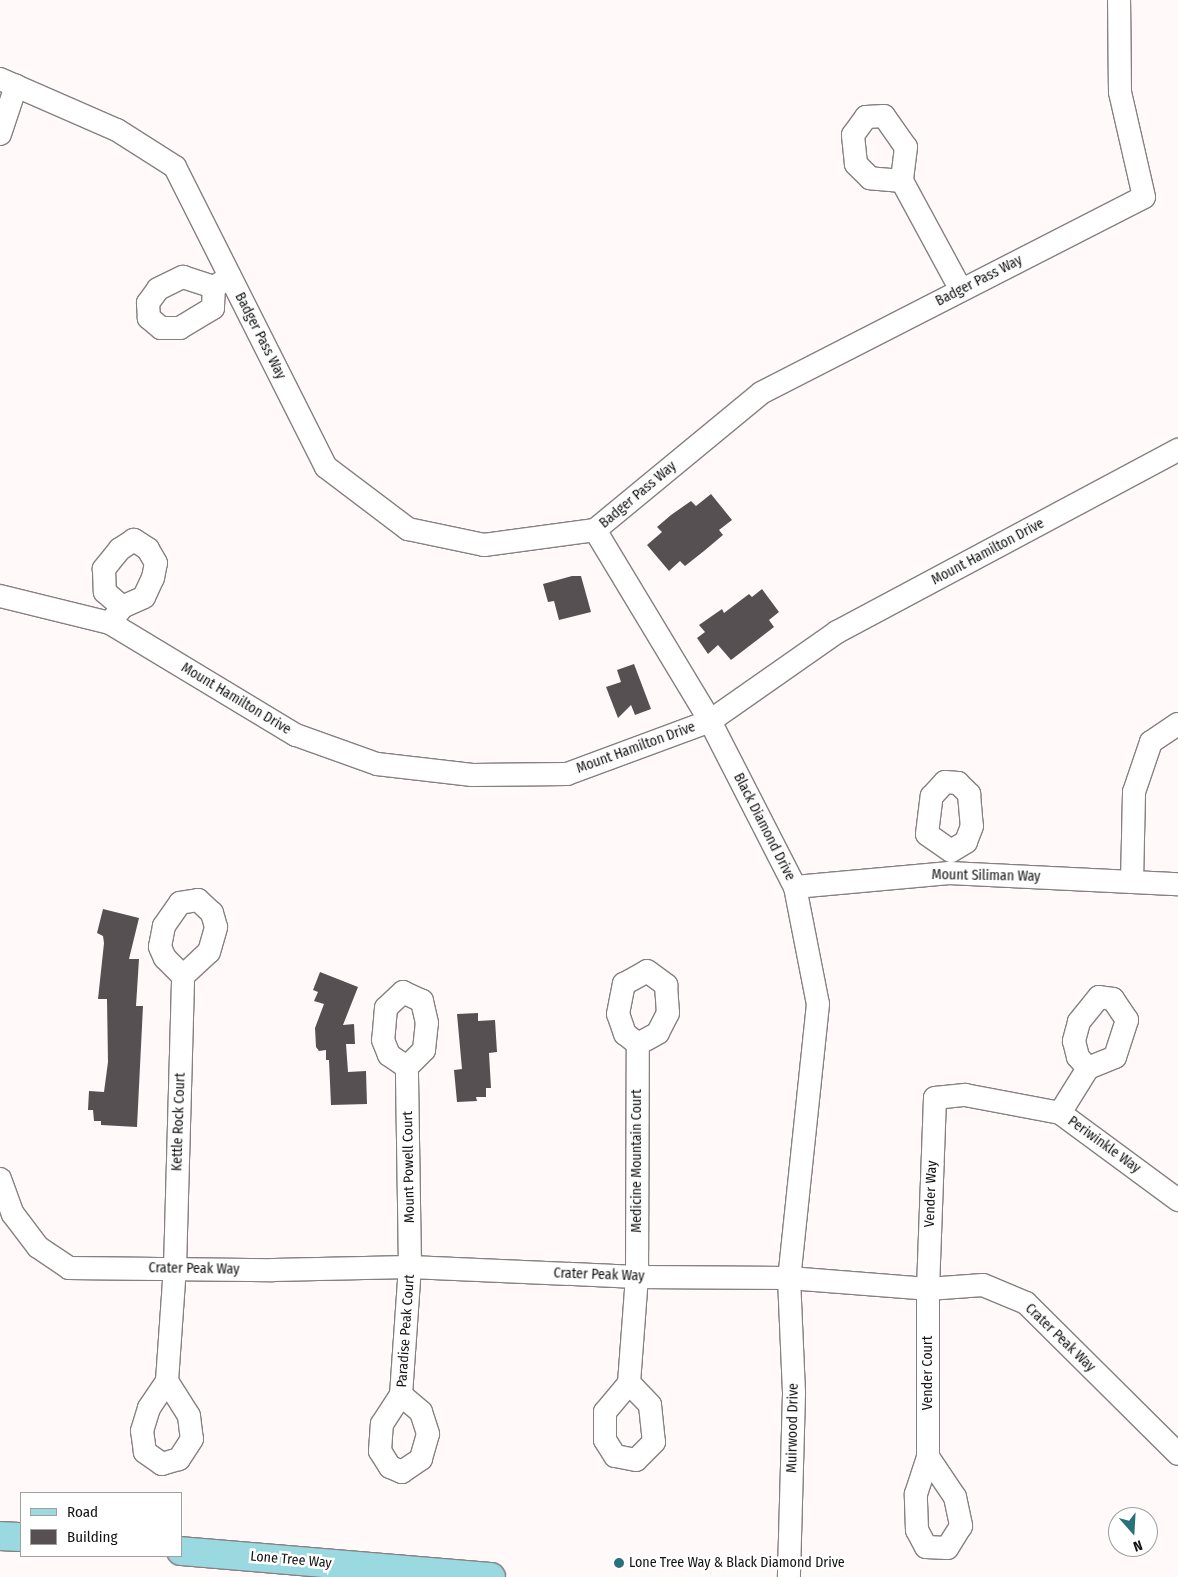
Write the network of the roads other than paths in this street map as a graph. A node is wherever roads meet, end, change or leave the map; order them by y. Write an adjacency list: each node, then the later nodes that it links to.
1 (1118, 0): 5 (street, Badger Pass Way)
2 (8, 83): 3 (street); 7 (street, Badger Pass Way)
3 (0, 134)
4 (902, 181): 5 (street)
5 (961, 290): 7 (street, Badger Pass Way)
6 (1178, 450): 9 (street, Mount Hamilton Drive)
7 (595, 530): 9 (street, Black Diamond Drive)
8 (0, 596): 9 (street, Mount Hamilton Drive)
9 (710, 721): 13 (street, Black Diamond Drive)
10 (1178, 724): 11 (street)
11 (1132, 882): 12 (street, Mount Siliman Way); 13 (street, Mount Siliman Way)
12 (1178, 884)
13 (795, 887): 25 (street, Black Diamond Drive)
14 (183, 976): 23 (street, Kettle Rock Court)
15 (638, 1044): 24 (street, Medicine Mountain Court)
16 (407, 1067): 22 (street, Mount Powell Court)
17 (1088, 1068): 19 (street)
18 (935, 1098): 19 (street, Periwinkle Way); 26 (street, Vender Way)
19 (1060, 1113): 21 (street, Periwinkle Way)
20 (0, 1179): 23 (street, Crater Peak Way)
21 (1178, 1200)
22 (410, 1267): 23 (street, Crater Peak Way); 24 (street, Crater Peak Way); 29 (street, Paradise Peak Court)
23 (175, 1268): 27 (street, Kettle Rock Court)
24 (637, 1277): 25 (street, Crater Peak Way); 28 (street, Medicine Mountain Court)
25 (789, 1278): 26 (street, Crater Peak Way); 36 (street, Muirwood Drive)
26 (928, 1290): 30 (street, Crater Peak Way); 31 (street, Vender Court)
27 (167, 1381)
28 (629, 1383)
29 (401, 1395)
30 (1178, 1454)
31 (928, 1457)
32 (0, 1536): 33 (main road)
33 (20, 1537)
34 (182, 1551): 35 (main road, Lone Tree Way)
35 (491, 1577)
36 (789, 1577)

